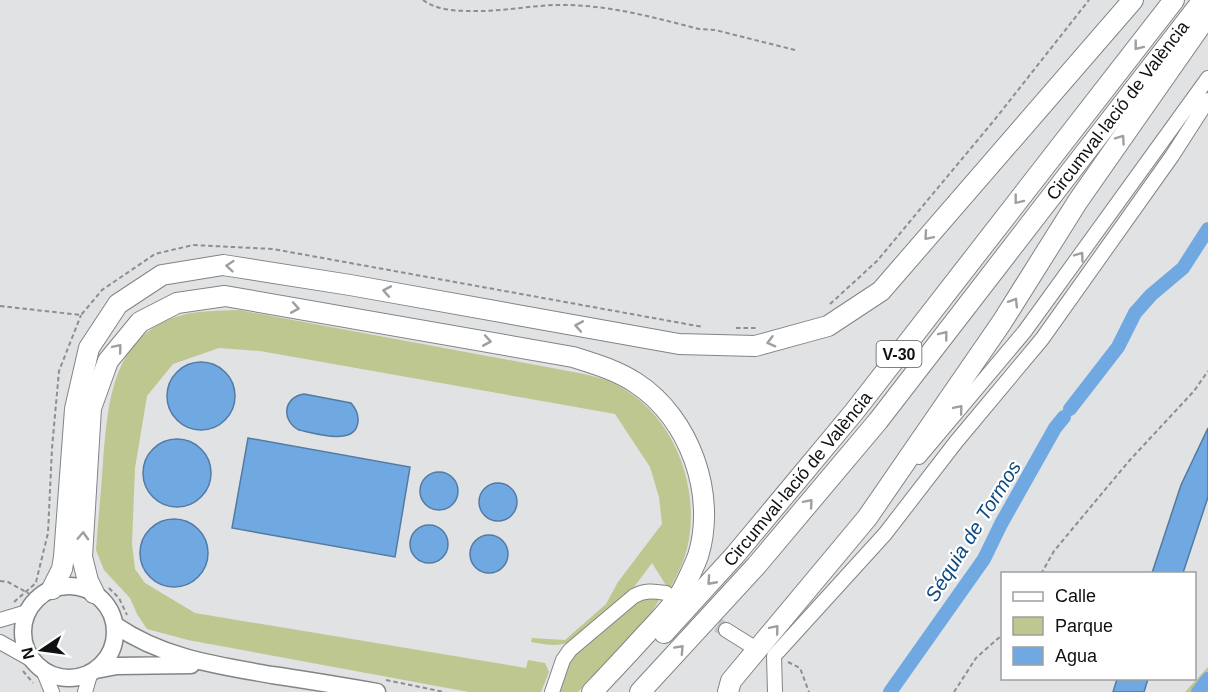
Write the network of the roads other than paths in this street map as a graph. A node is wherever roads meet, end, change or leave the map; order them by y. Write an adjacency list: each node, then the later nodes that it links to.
1 (1133, 0): 9 (highway, one-way to 9)
2 (1173, 0): 24 (highway, Circumval·lació de València / V-30, one-way to 24)
3 (1203, 0): 25 (highway, Circumval·lació de València / V-30, one-way to 3)
4 (1208, 15): 7 (highway, one-way to 4)
5 (1208, 78): 7 (street, one-way to 5)
6 (1208, 100): 15 (street)
7 (867, 518): 15 (highway, one-way to 7)
8 (100, 589): 9 (main road); 12 (main road); 23 (highway, one-way to 23)
9 (36, 592): 11 (street); 17 (main road)
10 (666, 593): 22 (street)
11 (0, 620)
12 (122, 623): 16 (main road); 18 (main road)
13 (726, 630): 15 (street)
14 (0, 642): 17 (street)
15 (766, 653): 26 (highway); 27 (street)
16 (210, 664): 18 (main road); 19 (main road)
17 (32, 670): 18 (main road); 20 (street)
18 (93, 672): 21 (street)
19 (380, 685)
20 (52, 692)
21 (85, 692)
22 (552, 692)
23 (592, 692)
24 (607, 692)
25 (640, 692)
26 (728, 692)
27 (775, 692)

